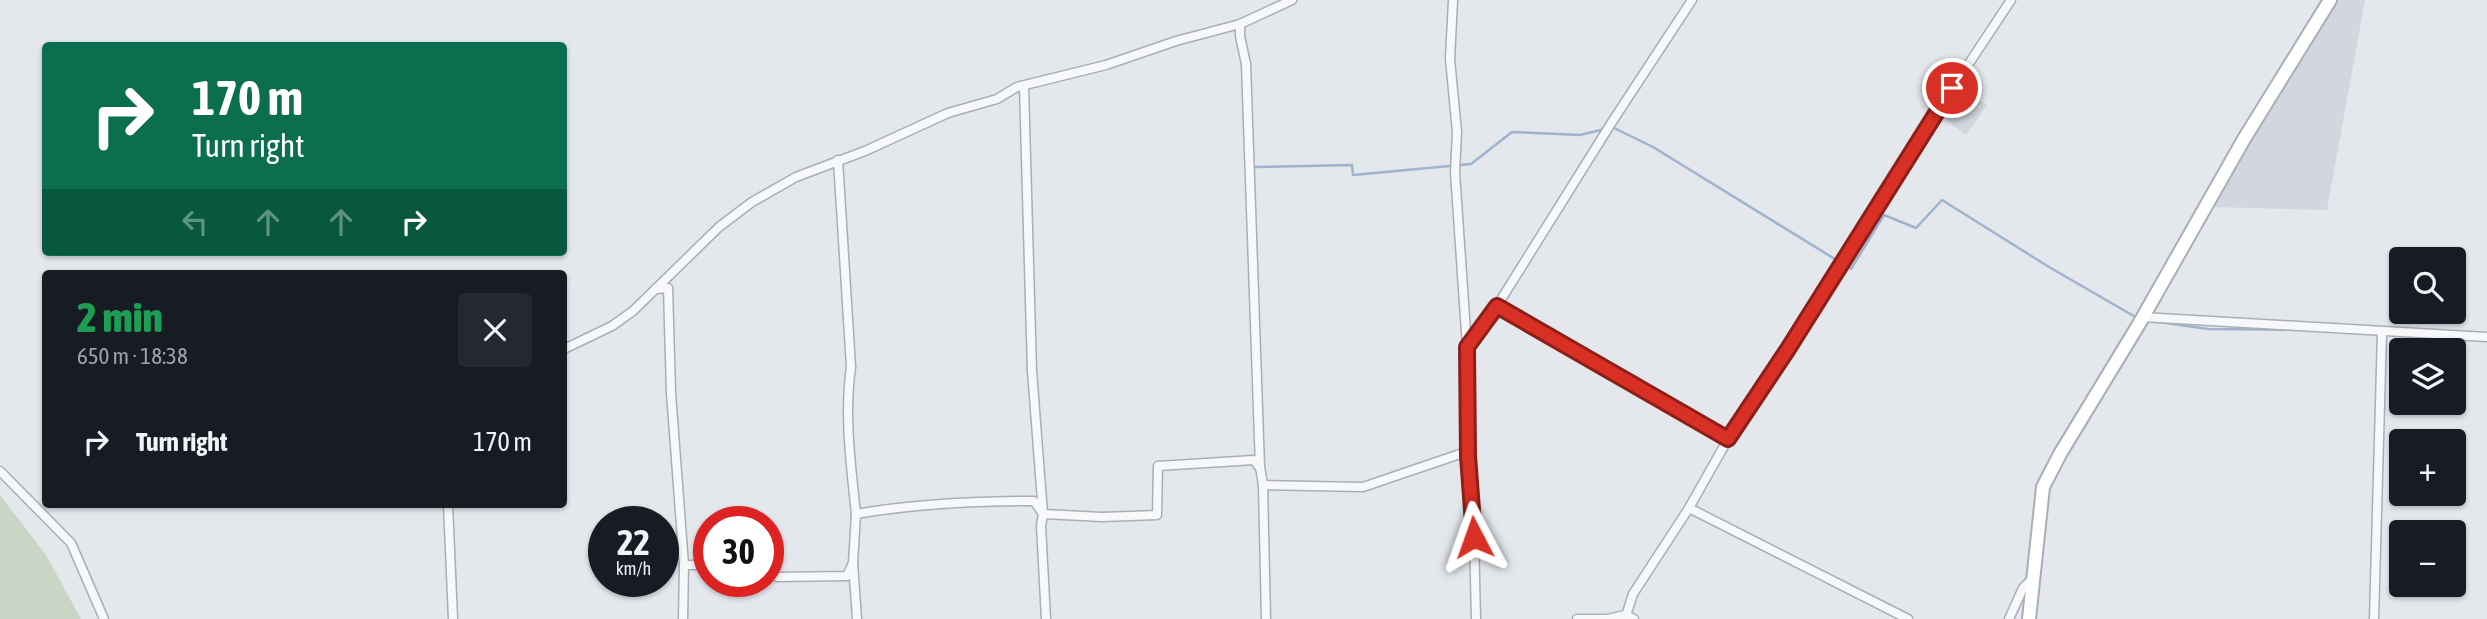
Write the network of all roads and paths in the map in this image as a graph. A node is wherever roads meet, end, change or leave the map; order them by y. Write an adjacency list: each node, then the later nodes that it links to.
1 (1292, 0): 6 (street)
2 (1692, 0): 10 (street)
3 (2011, 0): 16 (street)
4 (2330, 0): 11 (street)
5 (1453, 2): 14 (street)
6 (1240, 24): 7 (street); 18 (street)
7 (1024, 87): 8 (street); 24 (street)
8 (838, 160): 9 (street); 23 (street)
9 (656, 289): 15 (street); 26 (street)
10 (1497, 306): 14 (street); 16 (street)
11 (2140, 321): 12 (street); 29 (street)
12 (2382, 332): 13 (street); 43 (street)
13 (2487, 337)
14 (1467, 347): 17 (street)
15 (567, 348)
16 (1728, 439): 22 (street)
17 (1468, 456): 20 (street); 37 (street)
18 (1260, 467): 20 (street); 24 (street)
19 (0, 471): 31 (street)
20 (1263, 485): 36 (street)
21 (448, 508): 32 (street)
22 (1689, 508): 30 (street); 40 (street)
23 (856, 514): 24 (street); 25 (street)
24 (1043, 514): 35 (street)
25 (853, 564): 28 (street); 34 (street)
26 (684, 565): 27 (street); 33 (street)
27 (693, 565)
28 (784, 577)
29 (2033, 578): 41 (street); 42 (street)
30 (1625, 617): 38 (street); 39 (street)
31 (103, 619)
32 (453, 619)
33 (683, 619)
34 (857, 619)
35 (1046, 619)
36 (1266, 619)
37 (1475, 619)
38 (1577, 619)
39 (1634, 619)
40 (1908, 619)
41 (2009, 619)
42 (2029, 619)
43 (2374, 619)

